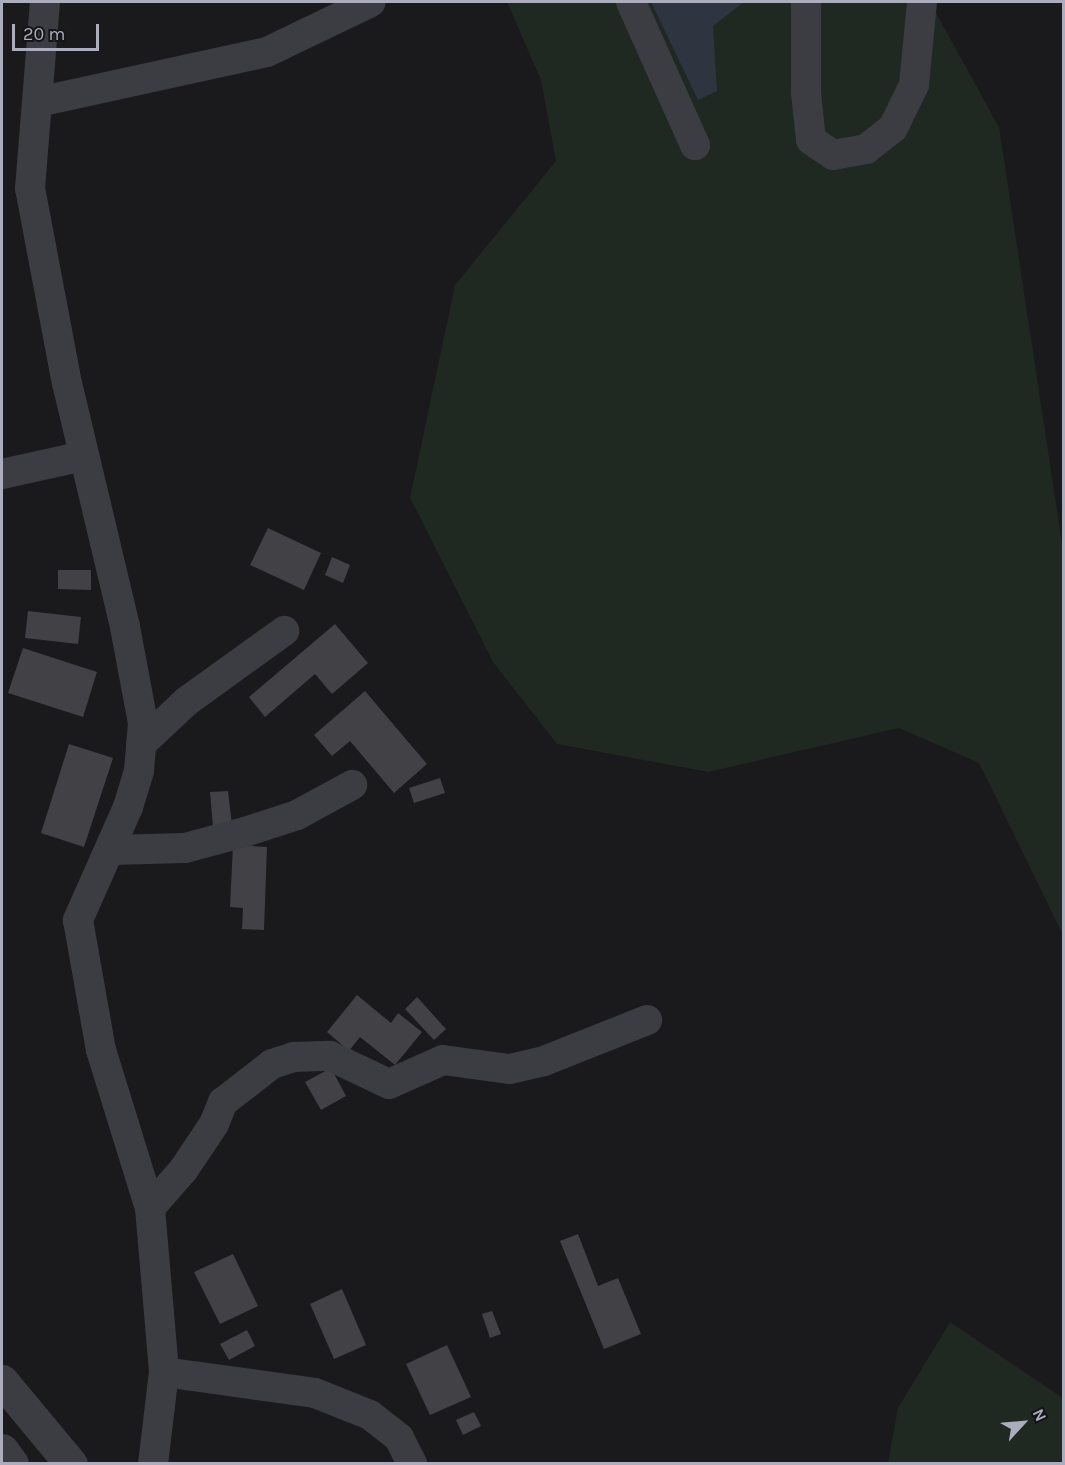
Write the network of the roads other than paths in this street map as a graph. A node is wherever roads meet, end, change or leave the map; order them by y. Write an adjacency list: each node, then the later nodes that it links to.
1 (45, 2): 6 (street)
2 (370, 2): 6 (street)
3 (632, 2): 7 (street)
4 (806, 2): 5 (street)
5 (922, 2)
6 (38, 102): 8 (street)
7 (695, 145)
8 (84, 456): 9 (street); 11 (street)
9 (2, 474)
10 (284, 631): 11 (street)
11 (141, 744): 13 (street)
12 (352, 784): 13 (street)
13 (110, 850): 15 (street)
14 (648, 1020): 15 (street)
15 (150, 1208): 16 (street)
16 (164, 1372): 21 (street); 22 (street)
17 (2, 1381): 20 (street)
18 (2, 1450): 19 (street)
19 (12, 1464)
20 (71, 1464)
21 (153, 1464)
22 (412, 1464)

